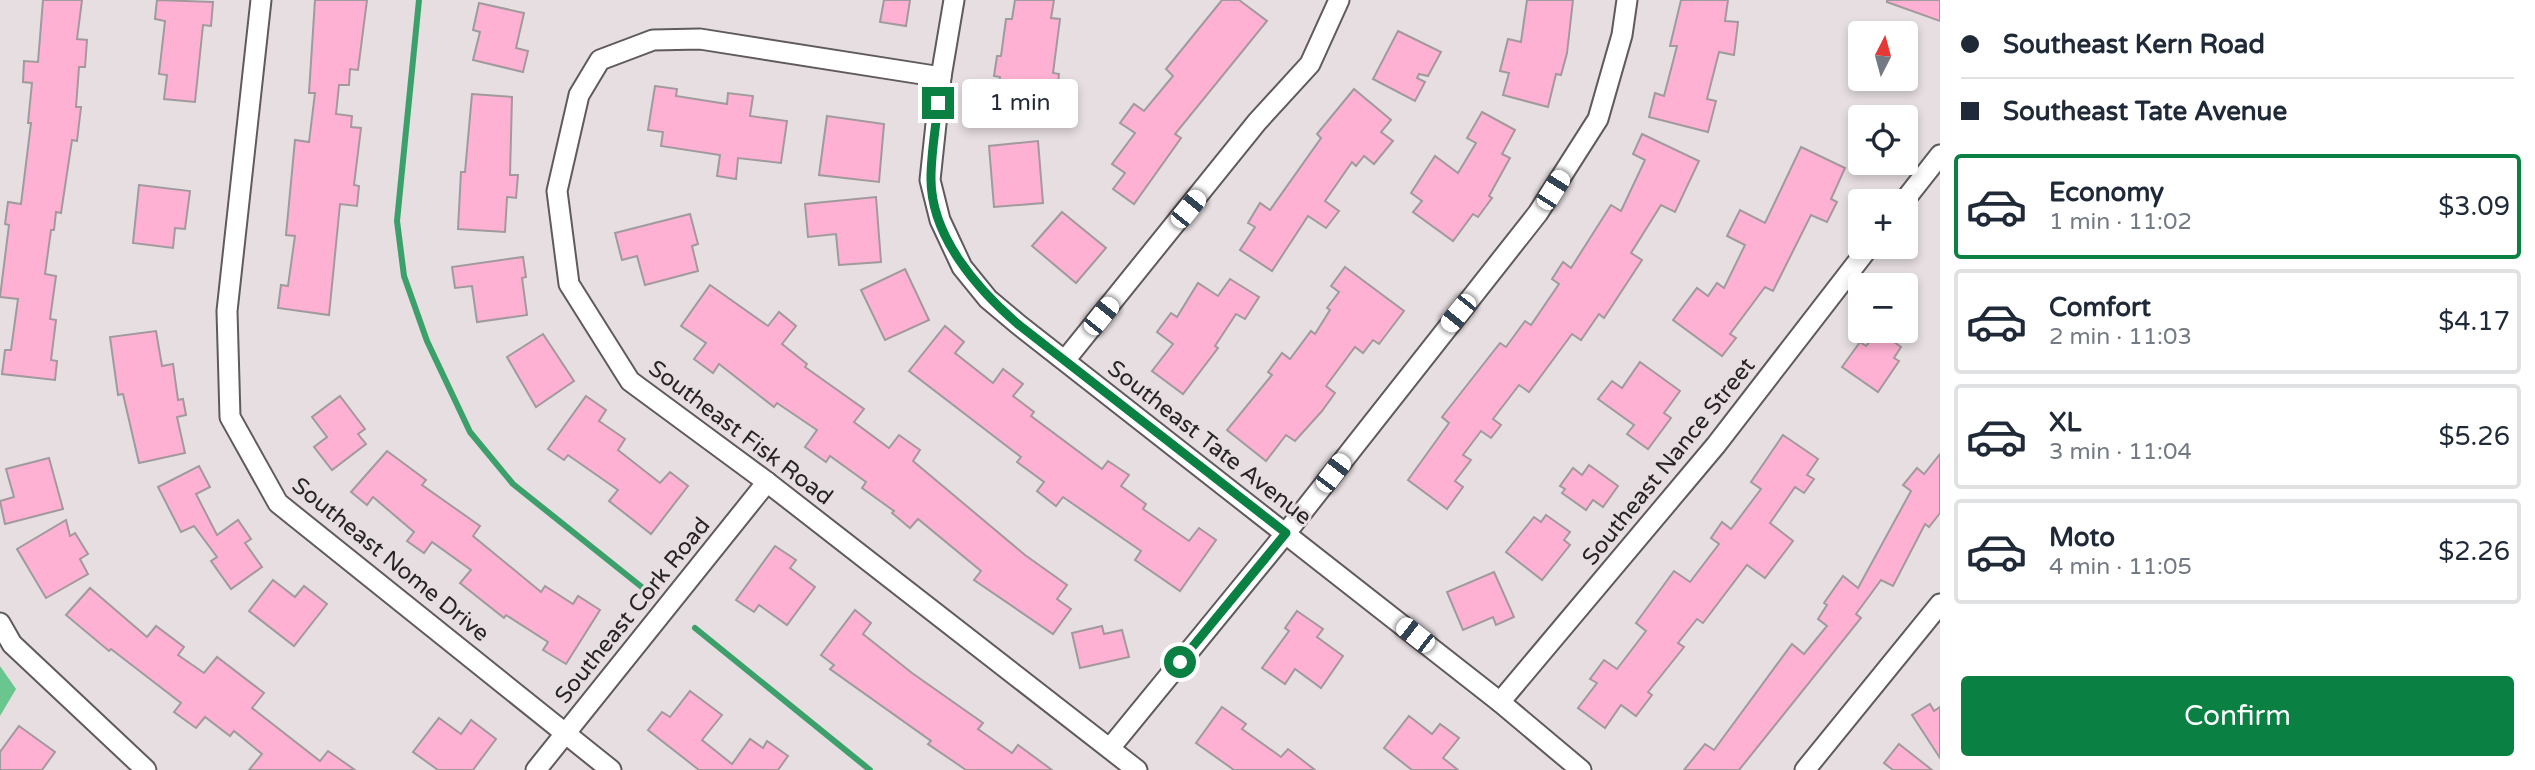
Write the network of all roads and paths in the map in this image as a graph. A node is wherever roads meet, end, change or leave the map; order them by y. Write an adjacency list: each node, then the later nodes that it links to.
1 (261, 0): 15 (street, Southeast Nome Drive)
2 (954, 0): 5 (street, Southeast Tate Avenue)
3 (1339, 0): 9 (street)
4 (1627, 0): 11 (street)
5 (940, 77): 9 (street, Southeast Tate Avenue); 10 (street, Southeast Fisk Road)
6 (1940, 155): 7 (street)
7 (1913, 189)
8 (1860, 259): 14 (street, Southeast Nance Street)
9 (1066, 359): 11 (street, Southeast Tate Avenue)
10 (767, 482): 15 (street, Southeast Cork Road); 16 (street, Southeast Fisk Road)
11 (1286, 533): 14 (street, Southeast Tate Avenue); 16 (street)
12 (1936, 616): 22 (street)
13 (0, 623): 17 (street)
14 (1500, 702): 21 (street, Southeast Tate Avenue)
15 (565, 733): 18 (street, Southeast Cork Road); 19 (street, Southeast Nome Drive)
16 (1110, 748): 20 (street, Southeast Fisk Road)
17 (134, 766)
18 (536, 770)
19 (611, 770)
20 (1137, 770)
21 (1581, 770)
22 (1805, 770)

